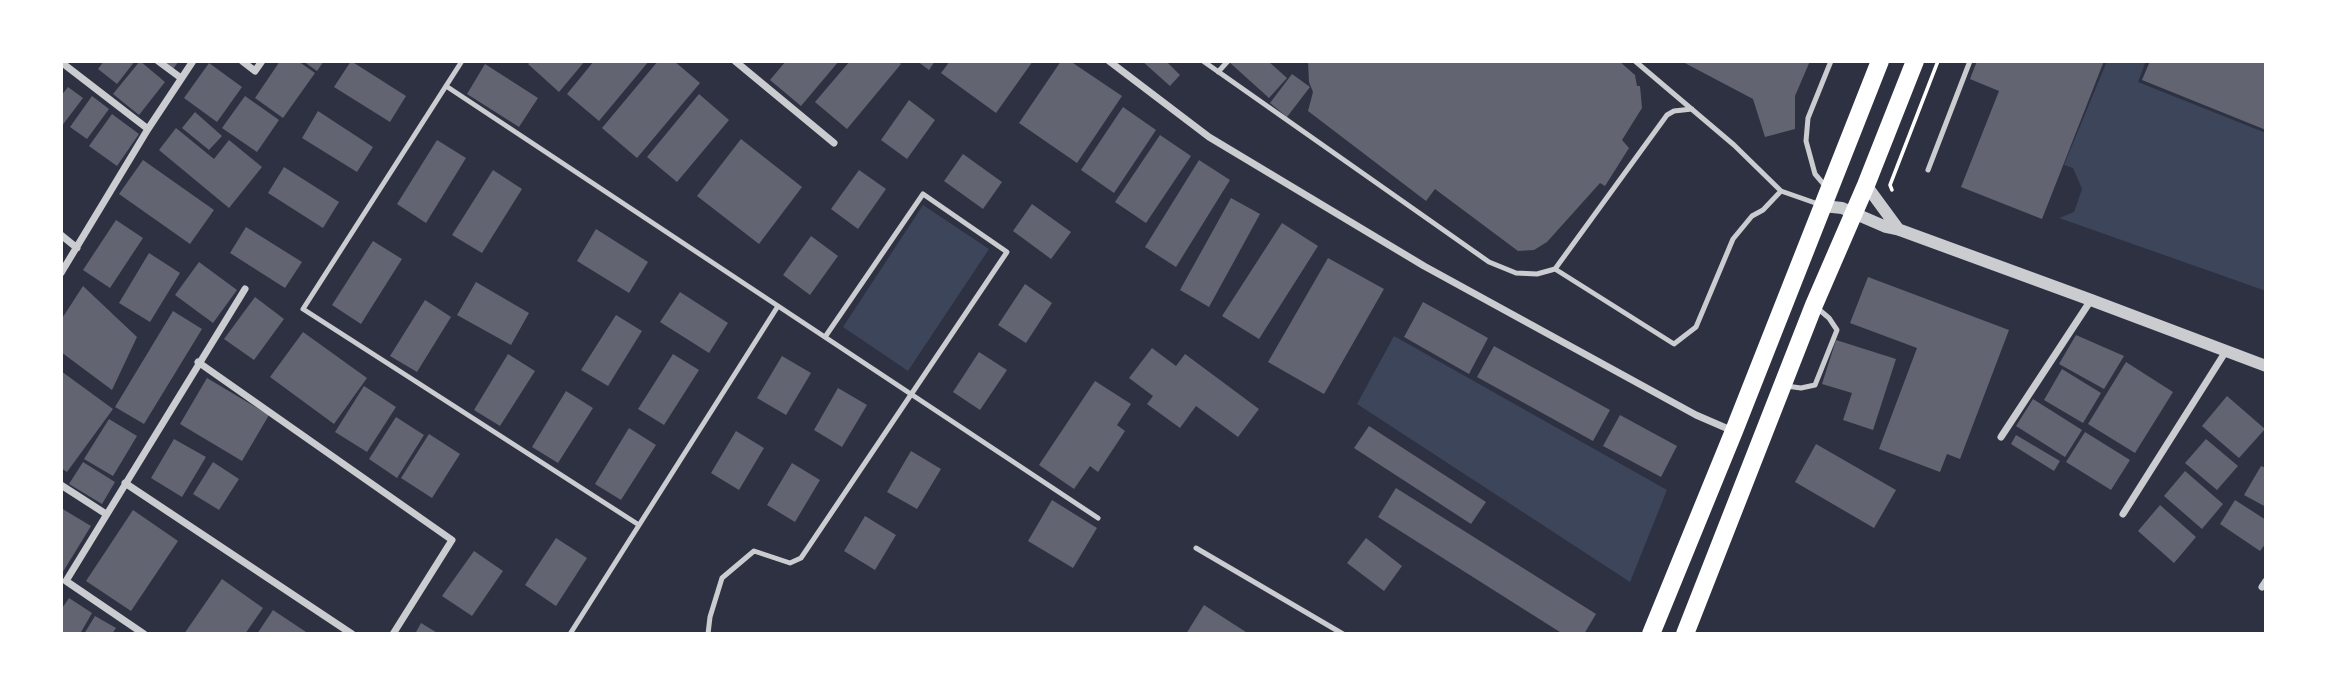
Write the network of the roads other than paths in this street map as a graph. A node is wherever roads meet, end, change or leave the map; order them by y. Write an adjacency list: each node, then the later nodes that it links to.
1 (158, 61): 17 (street)
2 (193, 61): 17 (street)
3 (242, 61): 4 (street)
4 (262, 61)
5 (462, 61): 18 (lane)
6 (735, 61): 21 (street)
7 (1108, 61): 42 (street)
8 (1203, 61): 16 (lane)
9 (1228, 61): 16 (lane)
10 (1635, 61): 19 (lane)
11 (1831, 61): 25 (lane)
12 (1880, 61): 25 (main road)
13 (1915, 61): 23 (main road)
14 (1970, 61): 22 (lane)
15 (61, 62): 20 (street)
16 (1218, 72): 30 (lane)
17 (181, 78): 20 (street)
18 (446, 86): 35 (lane); 49 (lane)
19 (1692, 109): 24 (lane); 30 (lane)
20 (148, 129): 29 (street)
21 (834, 143)
22 (1928, 170)
23 (1866, 185): 26 (main road); 27 (street)
24 (1781, 191): 25 (lane); 30 (lane)
25 (1826, 198): 26 (street); 42 (main road)
26 (1854, 213): 27 (street); 34 (main road)
27 (1900, 230): 33 (street)
28 (61, 235): 29 (street)
29 (77, 248): 31 (street)
30 (1555, 269)
31 (61, 273)
32 (245, 289): 38 (street)
33 (2091, 300): 37 (street); 43 (street)
34 (1814, 305): 40 (main road); 40 (lane)
35 (778, 306): 36 (lane); 49 (lane)
36 (825, 337): 41 (lane); 41 (lane)
37 (2226, 351): 39 (street); 47 (street)
38 (198, 362): 44 (street); 53 (street)
39 (2266, 366)
40 (1783, 385): 58 (main road)
41 (911, 394): 48 (lane); 55 (lane)
42 (1734, 431): 57 (main road)
43 (2001, 437)
44 (125, 483): 46 (street); 52 (street)
45 (61, 485): 46 (street)
46 (106, 514): 51 (street)
47 (2123, 514)
48 (1098, 518)
49 (639, 525): 54 (lane)
50 (1196, 548): 56 (lane)
51 (144, 634)
52 (352, 634)
53 (393, 634)
54 (570, 634)
55 (708, 634)
56 (1343, 634)
57 (1651, 634)
58 (1685, 634)

